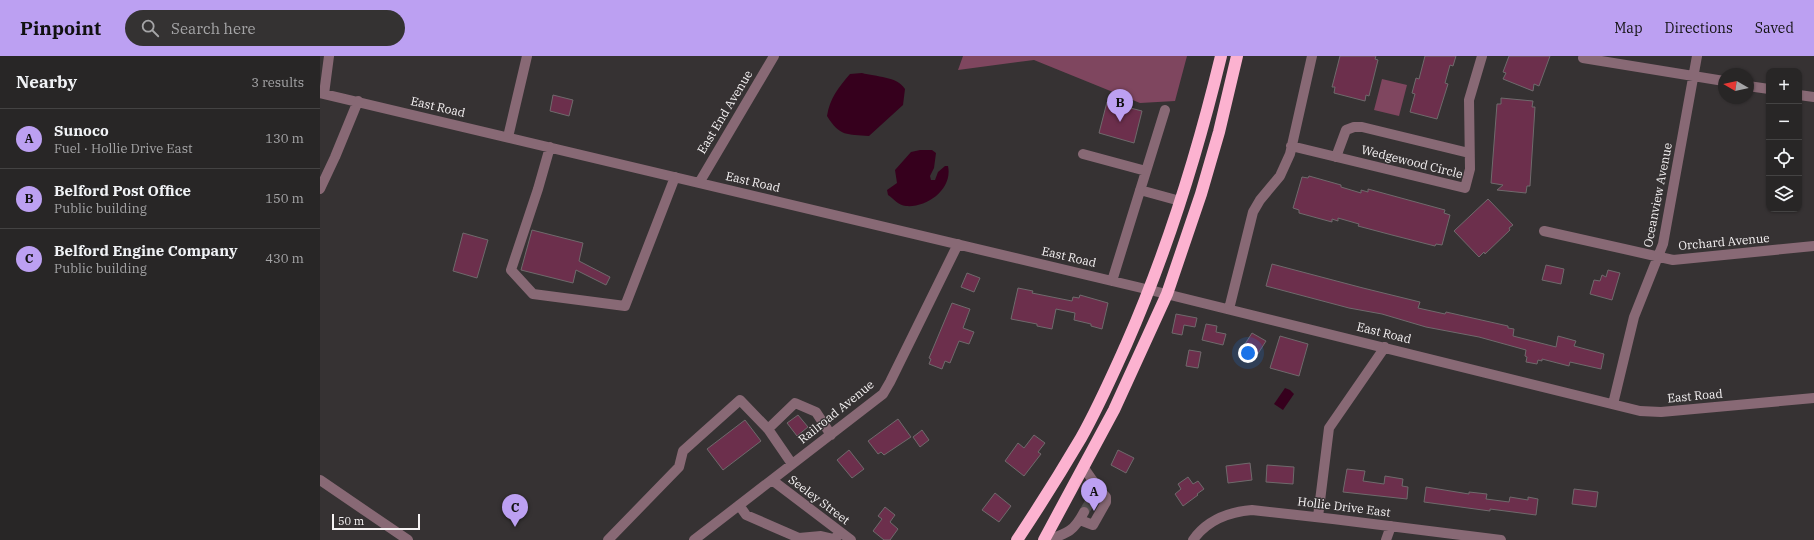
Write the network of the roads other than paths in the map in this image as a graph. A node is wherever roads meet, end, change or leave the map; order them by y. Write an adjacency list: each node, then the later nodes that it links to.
1 (329, 56): 14 (street)
2 (527, 56): 19 (street)
3 (774, 56): 27 (street, East End Avenue)
4 (1220, 56): 30 (highway)
5 (1238, 56): 37 (highway)
6 (1312, 56): 21 (street)
7 (1482, 56): 22 (street, Wedgewood Circle)
8 (1697, 56): 10 (street, Oceanview Avenue)
9 (1583, 58): 10 (street)
10 (1693, 76): 11 (street); 34 (street, Oceanview Avenue)
11 (1718, 81)
12 (1754, 87): 13 (street)
13 (1766, 89)
14 (322, 93): 17 (street, East Road)
15 (1802, 95): 16 (street)
16 (1814, 97)
17 (358, 102): 19 (street, East Road); 28 (street)
18 (1165, 110): 25 (street)
19 (508, 137): 20 (street, East Road)
20 (550, 146): 26 (street, East Road); 26 (street)
21 (1291, 146): 24 (street, Wedgewood Circle); 38 (street)
22 (1470, 153): 24 (street); 24 (street, Wedgewood Circle)
23 (1083, 154): 25 (street)
24 (1336, 157)
25 (1146, 171): 29 (street)
26 (675, 177): 27 (street, East Road)
27 (699, 182): 32 (street, East Road)
28 (320, 189)
29 (1140, 190): 30 (street); 35 (street)
30 (1180, 201): 36 (highway)
31 (1544, 230): 34 (street, Orchard Avenue)
32 (958, 244): 35 (street, East Road); 43 (street, Railroad Avenue)
33 (1814, 246): 34 (street, Orchard Avenue)
34 (1659, 257): 41 (street, Oceanview Avenue)
35 (1112, 281): 36 (street, East Road)
36 (1150, 290): 37 (street, East Road); 58 (highway)
37 (1167, 294): 38 (street, East Road); 45 (highway)
38 (1229, 309): 39 (street, East Road)
39 (1385, 347): 41 (street, East Road); 51 (street)
40 (1814, 398): 41 (street, East Road)
41 (1613, 404)
42 (768, 429): 43 (street); 44 (street); 55 (street)
43 (831, 434): 44 (street, Railroad Avenue)
44 (792, 464): 47 (street, Railroad Avenue)
45 (1084, 468): 48 (street); 59 (highway)
46 (320, 480): 54 (street)
47 (772, 480): 50 (street, Railroad Avenue); 53 (street, Seeley Street)
48 (1098, 488): 49 (street); 60 (street)
49 (1093, 498)
50 (739, 505): 53 (street); 56 (street, Railroad Avenue)
51 (1318, 517): 52 (street, Hollie Drive East); 61 (street, Hollie Drive East)
52 (1391, 526): 62 (street); 63 (street, Hollie Drive East)
53 (841, 533): 57 (street, Seeley Street)
54 (408, 540)
55 (609, 540)
56 (694, 540)
57 (851, 540)
58 (1017, 540)
59 (1044, 540)
60 (1048, 540)
61 (1193, 540)
62 (1386, 540)
63 (1501, 540)

